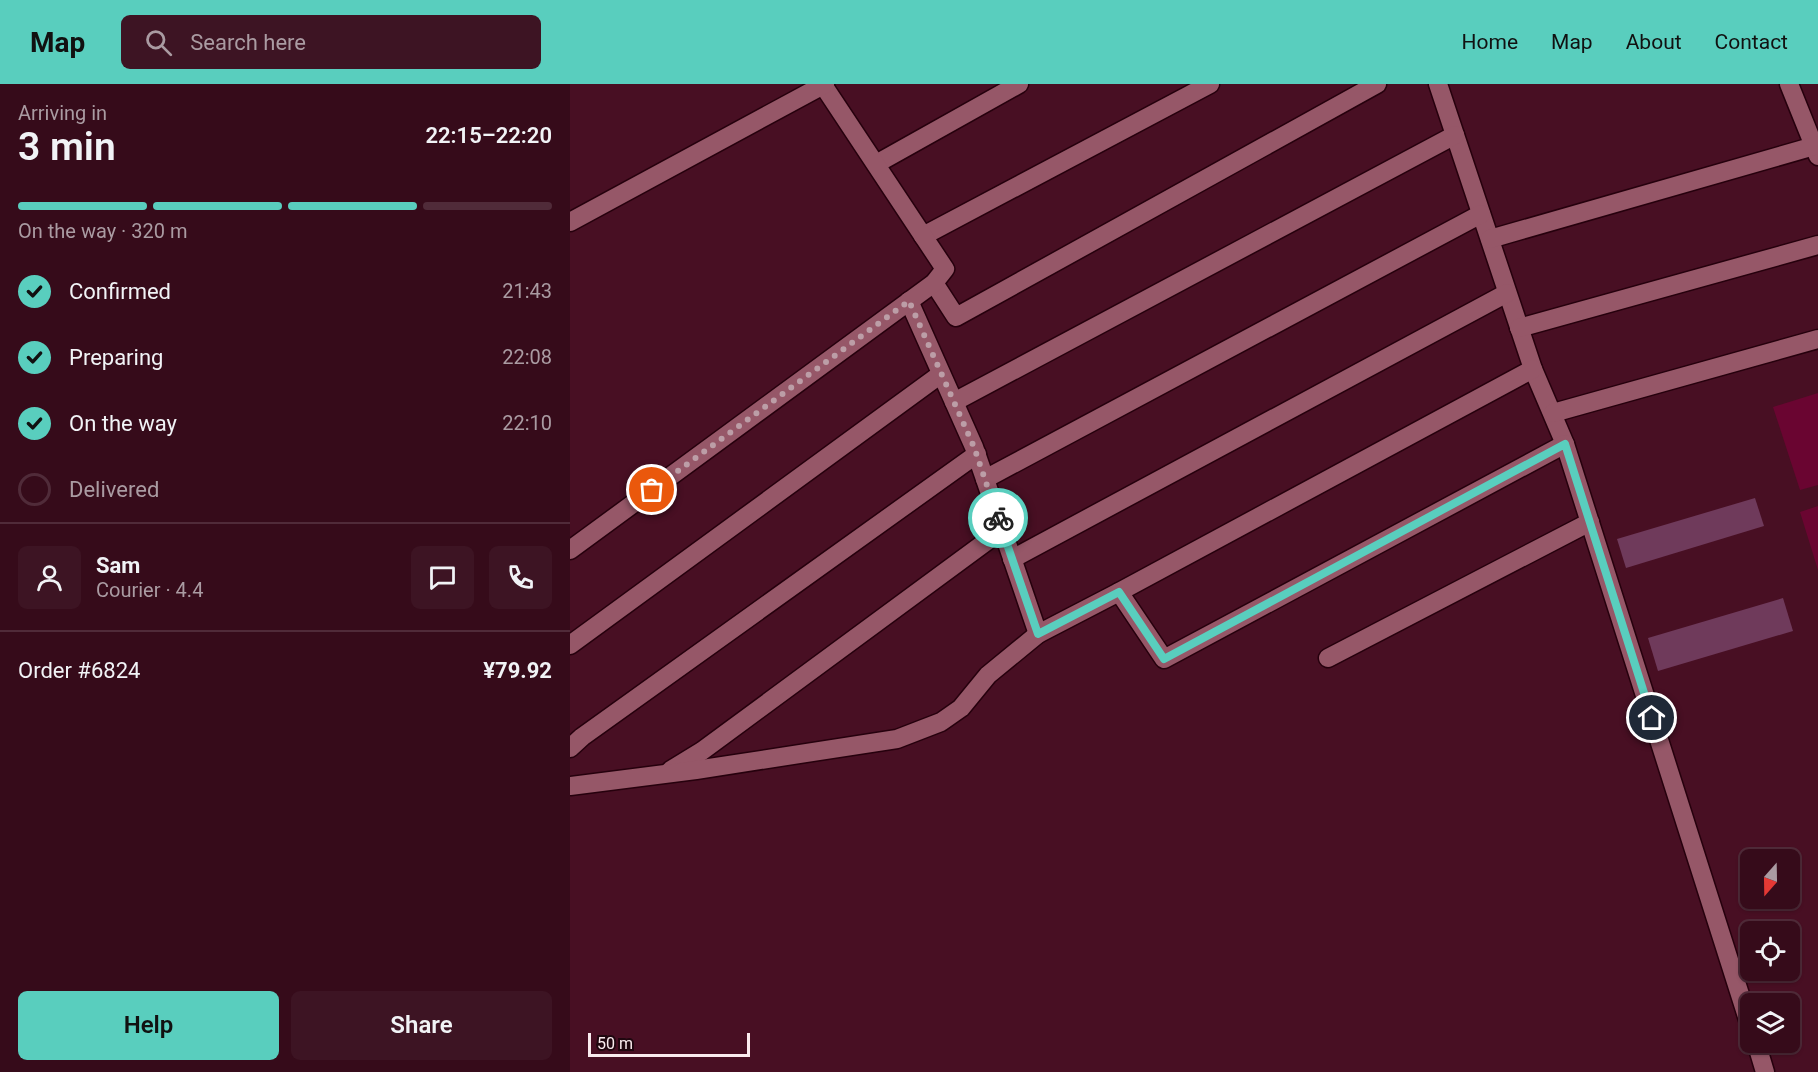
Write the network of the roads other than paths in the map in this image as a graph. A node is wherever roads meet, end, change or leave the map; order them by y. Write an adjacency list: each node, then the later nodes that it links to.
1 (824, 84): 9 (street); 11 (street)
2 (1019, 84): 9 (street)
3 (1209, 84): 12 (street)
4 (1377, 84): 15 (street)
5 (1789, 84): 8 (street)
6 (1444, 86): 7 (street)
7 (1455, 135): 10 (street); 22 (street)
8 (1817, 149): 13 (street)
9 (876, 164): 12 (street)
10 (1481, 214): 13 (street); 26 (street)
11 (570, 222)
12 (923, 236): 15 (street)
13 (1490, 239): 16 (street)
14 (1818, 244): 18 (street)
15 (934, 283): 17 (street)
16 (1507, 293): 18 (street); 30 (street)
17 (909, 301): 21 (street); 29 (street)
18 (1519, 327): 20 (street)
19 (1818, 339): 23 (street)
20 (1533, 369): 23 (street); 31 (street)
21 (941, 374): 22 (street); 33 (street)
22 (954, 402): 25 (street)
23 (1553, 413): 24 (street)
24 (1565, 444): 27 (street); 31 (street)
25 (977, 454): 26 (street); 35 (street)
26 (985, 479): 28 (street)
27 (1590, 522): 34 (street); 38 (street)
28 (1002, 530): 30 (street); 36 (street)
29 (570, 550)
30 (1012, 559): 32 (street)
31 (1119, 592): 32 (street)
32 (1038, 634): 36 (street)
33 (570, 645)
34 (1328, 658)
35 (570, 748)
36 (663, 774): 37 (street)
37 (570, 786)
38 (1740, 994)
39 (1759, 1053): 40 (street)
40 (1765, 1072)

